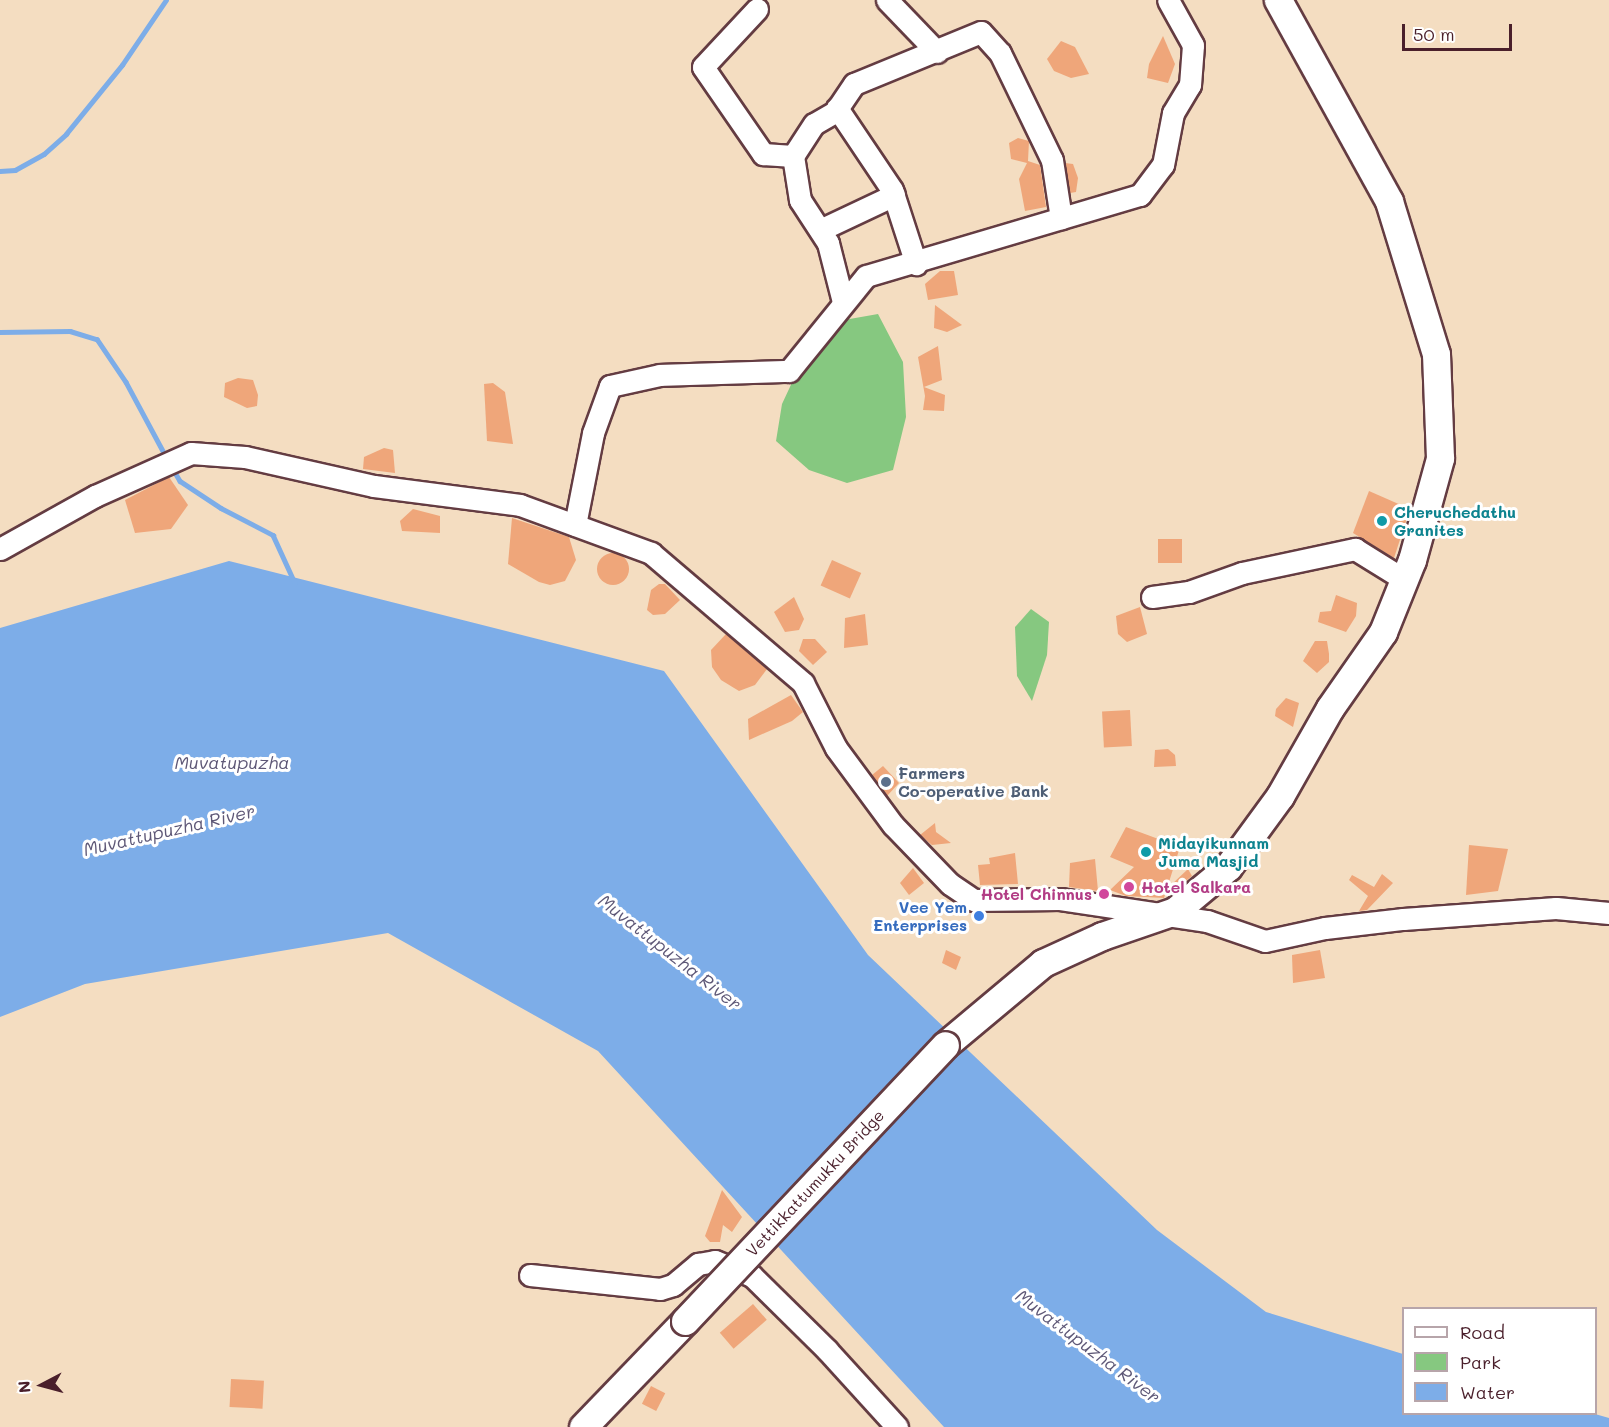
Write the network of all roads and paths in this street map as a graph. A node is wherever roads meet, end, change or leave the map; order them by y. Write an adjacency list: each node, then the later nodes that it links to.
1 (887, 0): 5 (street)
2 (1168, 0): 9 (street)
3 (1278, 0): 15 (main road, Vettikkattumukku Bridge)
4 (757, 9): 7 (street)
5 (937, 52): 6 (street); 9 (street)
6 (837, 108): 7 (street); 8 (street)
7 (793, 156): 10 (street)
8 (894, 195): 10 (street); 11 (street)
9 (1061, 218): 11 (street)
10 (820, 230): 12 (street)
11 (916, 264): 12 (street)
12 (843, 302): 13 (street)
13 (575, 525): 14 (street); 18 (street)
14 (0, 549)
15 (1405, 580): 16 (street); 18 (main road, Vettikkattumukku Bridge)
16 (1152, 597)
17 (1609, 913): 18 (street)
18 (1164, 915): 20 (main road, Vettikkattumukku Bridge, bridge)
19 (530, 1275): 21 (street)
20 (595, 1420)
21 (897, 1427)

